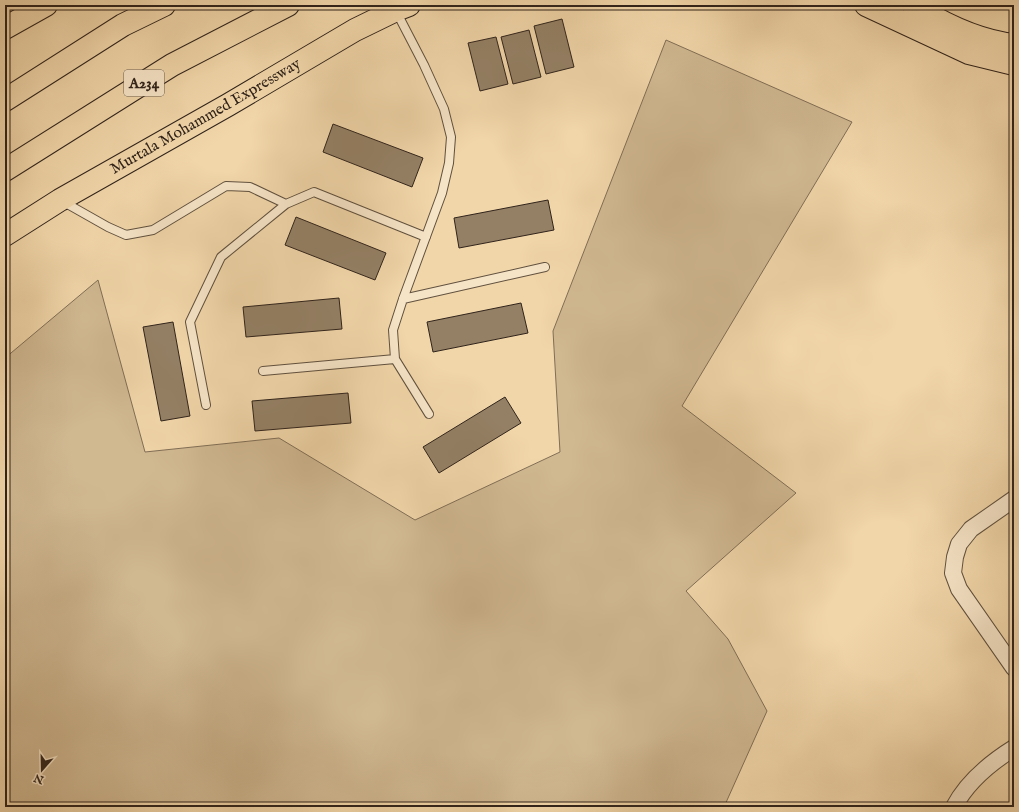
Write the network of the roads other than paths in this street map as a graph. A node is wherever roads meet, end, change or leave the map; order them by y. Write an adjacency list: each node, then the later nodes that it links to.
1 (46, 5): 7 (highway)
2 (164, 5): 10 (highway)
3 (288, 5): 11 (highway, A234)
4 (866, 5): 9 (highway)
5 (913, 5): 8 (highway)
6 (403, 8): 12 (highway, Murtala Mohammed Expressway); 15 (lane)
7 (5, 28)
8 (1014, 46)
9 (1014, 64)
10 (5, 100)
11 (5, 170)
12 (60, 200): 13 (lane); 14 (highway, Murtala Mohammed Expressway)
13 (286, 204): 15 (lane); 20 (lane)
14 (5, 235)
15 (426, 237): 17 (lane)
16 (545, 267): 17 (lane)
17 (403, 299): 18 (lane)
18 (395, 360): 19 (lane); 21 (lane)
19 (263, 371)
20 (206, 405)
21 (429, 414)
22 (1014, 499): 23 (street)
23 (1014, 668)
24 (1014, 748): 25 (street)
25 (954, 807)

